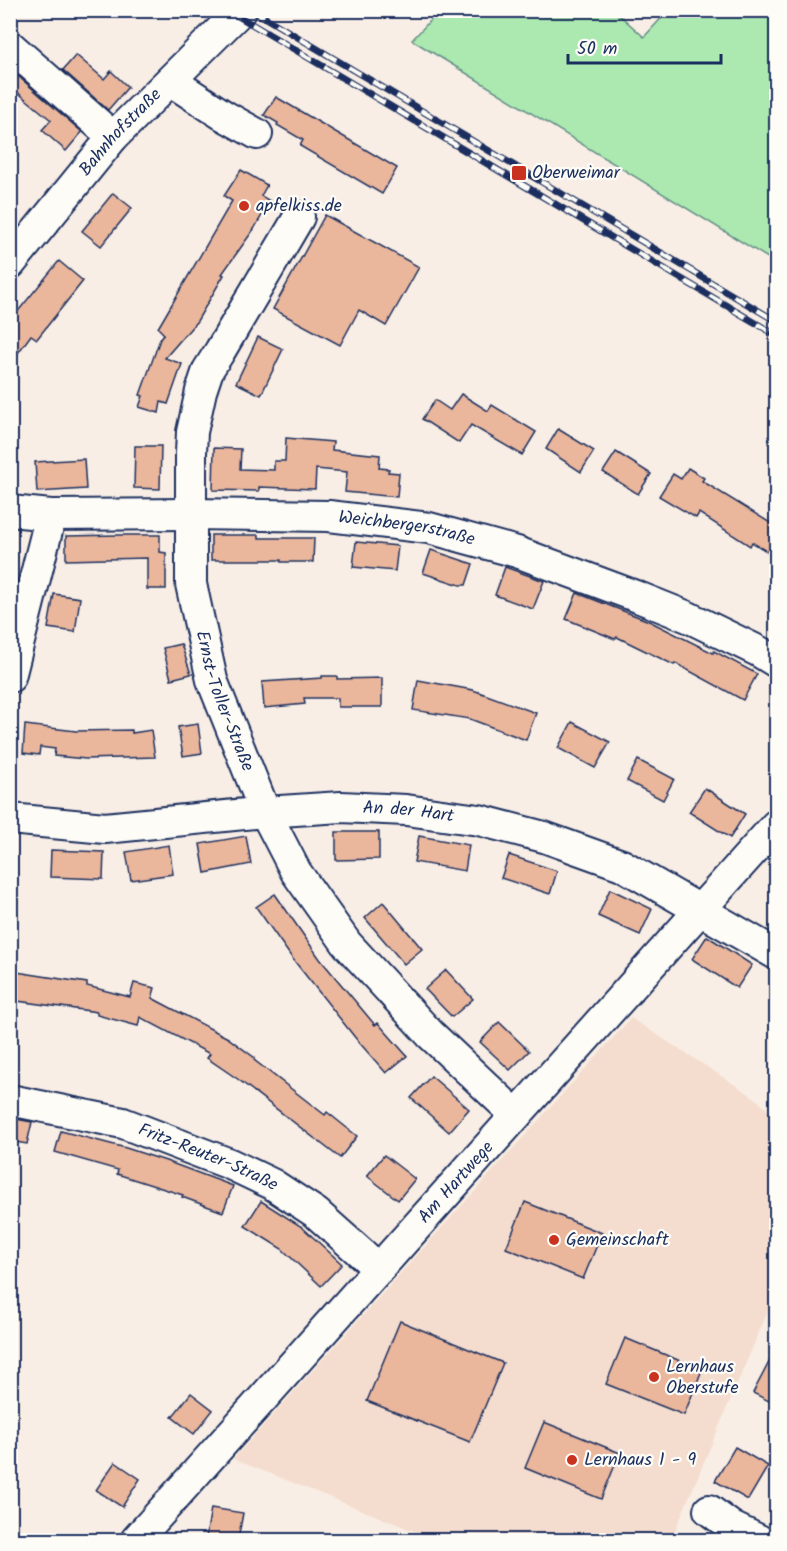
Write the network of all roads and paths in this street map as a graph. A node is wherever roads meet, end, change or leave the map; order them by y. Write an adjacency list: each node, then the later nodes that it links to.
1 (242, 10): 3 (street, Bahnhofstraße)
2 (10, 46): 5 (street)
3 (171, 81): 4 (street); 5 (street, Bahnhofstraße)
4 (257, 134)
5 (113, 137): 7 (street, Bahnhofstraße)
6 (299, 217): 9 (street, Ernst-Toller-Straße)
7 (10, 264)
8 (10, 511): 10 (street, Weichbergerstraße)
9 (190, 514): 10 (street, Weichbergerstraße); 11 (street, Weichbergerstraße); 13 (street, Ernst-Toller-Straße)
10 (51, 515): 12 (street)
11 (777, 662)
12 (10, 677)
13 (265, 812): 14 (street, An der Hart); 16 (street, An der Hart); 19 (street, Ernst-Toller-Straße)
14 (10, 819)
15 (777, 825): 16 (street, Am Hartwege)
16 (700, 910): 17 (street, An der Hart); 19 (street, Am Hartwege)
17 (777, 954)
18 (10, 1100): 20 (street, Fritz-Reuter-Straße)
19 (516, 1115): 20 (street, Am Hartwege)
20 (379, 1269): 22 (street, Am Hartwege)
21 (709, 1510): 23 (street)
22 (136, 1540)
23 (759, 1540)

